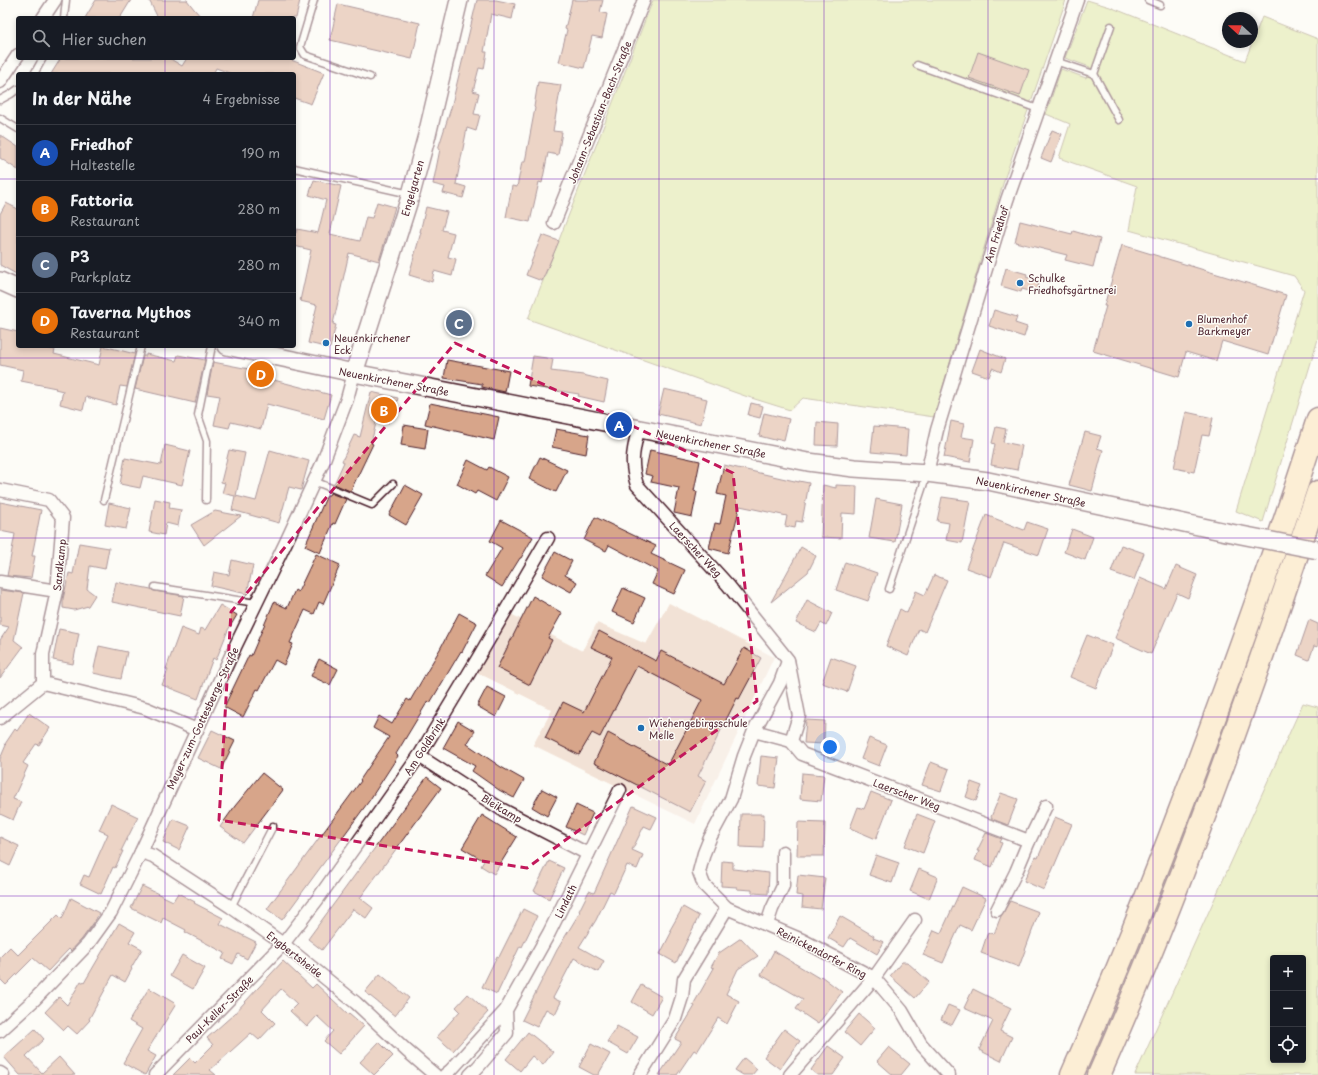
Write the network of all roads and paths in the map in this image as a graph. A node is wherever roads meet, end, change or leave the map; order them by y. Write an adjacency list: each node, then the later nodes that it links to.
1 (55, 0): 9 (street)
2 (66, 0): 10 (lane)
3 (314, 0): 18 (lane)
4 (458, 0): 27 (main road, Engelgarten)
5 (644, 0): 28 (street, Johann-Sebastian-Bach-Straße)
6 (1077, 0): 14 (street, Am Friedhof)
7 (1148, 0): 8 (lane)
8 (1160, 5)
9 (44, 16)
10 (64, 16)
11 (1111, 26): 17 (lane)
12 (16, 58): 19 (street)
13 (42, 60): 16 (lane)
14 (1055, 61): 17 (lane); 22 (street, Am Friedhof)
15 (917, 65): 22 (lane)
16 (35, 72)
17 (1094, 74): 24 (lane)
18 (370, 77)
19 (0, 82)
20 (16, 90): 21 (lane)
21 (0, 100)
22 (1038, 109): 37 (street, Am Friedhof)
23 (0, 118): 25 (lane)
24 (1119, 120)
25 (16, 129)
26 (296, 168): 27 (lane)
27 (411, 194): 34 (main road, Engelgarten)
28 (554, 223)
29 (0, 281): 30 (main road)
30 (16, 288)
31 (141, 348): 42 (lane)
32 (212, 348): 43 (lane)
33 (236, 348): 34 (main road, Neuenkirchener Straße)
34 (354, 374): 36 (main road, Neuenkirchener Straße); 38 (street, Meyer-zum-Gottesberge-Straße)
35 (1318, 419): 83 (highway)
36 (638, 430): 37 (main road, Neuenkirchener Straße); 51 (street, Laerscher Weg)
37 (927, 473): 45 (main road, Neuenkirchener Straße, bridge); 48 (lane)
38 (314, 482): 39 (lane); 50 (street, Meyer-zum-Gottesberge-Straße)
39 (394, 484)
40 (0, 490): 49 (street, Sandkamp)
41 (1318, 492): 84 (highway)
42 (104, 500)
43 (206, 500)
44 (548, 538): 57 (street, Am Goldbrink)
45 (1318, 550)
46 (0, 582): 49 (street)
47 (155, 587): 50 (lane)
48 (889, 589)
49 (57, 592): 52 (street, Sandkamp)
50 (256, 603): 54 (street, Meyer-zum-Gottesberge-Straße)
51 (788, 660): 55 (street); 56 (street, Laerscher Weg)
52 (43, 683): 53 (street); 54 (street)
53 (0, 718)
54 (197, 730): 62 (street, Meyer-zum-Gottesberge-Straße)
55 (754, 731): 56 (street); 66 (street, Reinickendorfer Ring)
56 (791, 741): 61 (street, Laerscher Weg)
57 (419, 756): 64 (street, Bleikamp); 70 (street, Am Goldbrink)
58 (620, 790): 64 (street, Lindath)
59 (1046, 806): 61 (street)
60 (273, 826): 65 (lane)
61 (1028, 841): 67 (street)
62 (141, 852): 65 (street, Engbertsheide); 73 (street, Meyer-zum-Gottesberge-Straße)
63 (783, 852): 69 (street, Reinickendorfer Ring)
64 (588, 854): 72 (street, Lindath)
65 (231, 907): 70 (street, Engbertsheide)
66 (727, 908): 69 (street, Reinickendorfer Ring); 80 (street)
67 (997, 910)
68 (915, 920): 71 (street)
69 (767, 924): 71 (street, Reinickendorfer Ring)
70 (283, 944): 76 (street, Paul-Keller-Straße); 77 (street, Engbertsheide)
71 (874, 978): 81 (street); 82 (street, Reinickendorfer Ring)
72 (506, 1010): 78 (street, Lindath); 79 (street)
73 (0, 1031)
74 (0, 1073): 75 (street)
75 (3, 1075)
76 (155, 1075)
77 (435, 1075)
78 (445, 1075)
79 (470, 1075)
80 (640, 1075)
81 (790, 1075)
82 (949, 1075)
83 (1072, 1075)
84 (1099, 1075)

